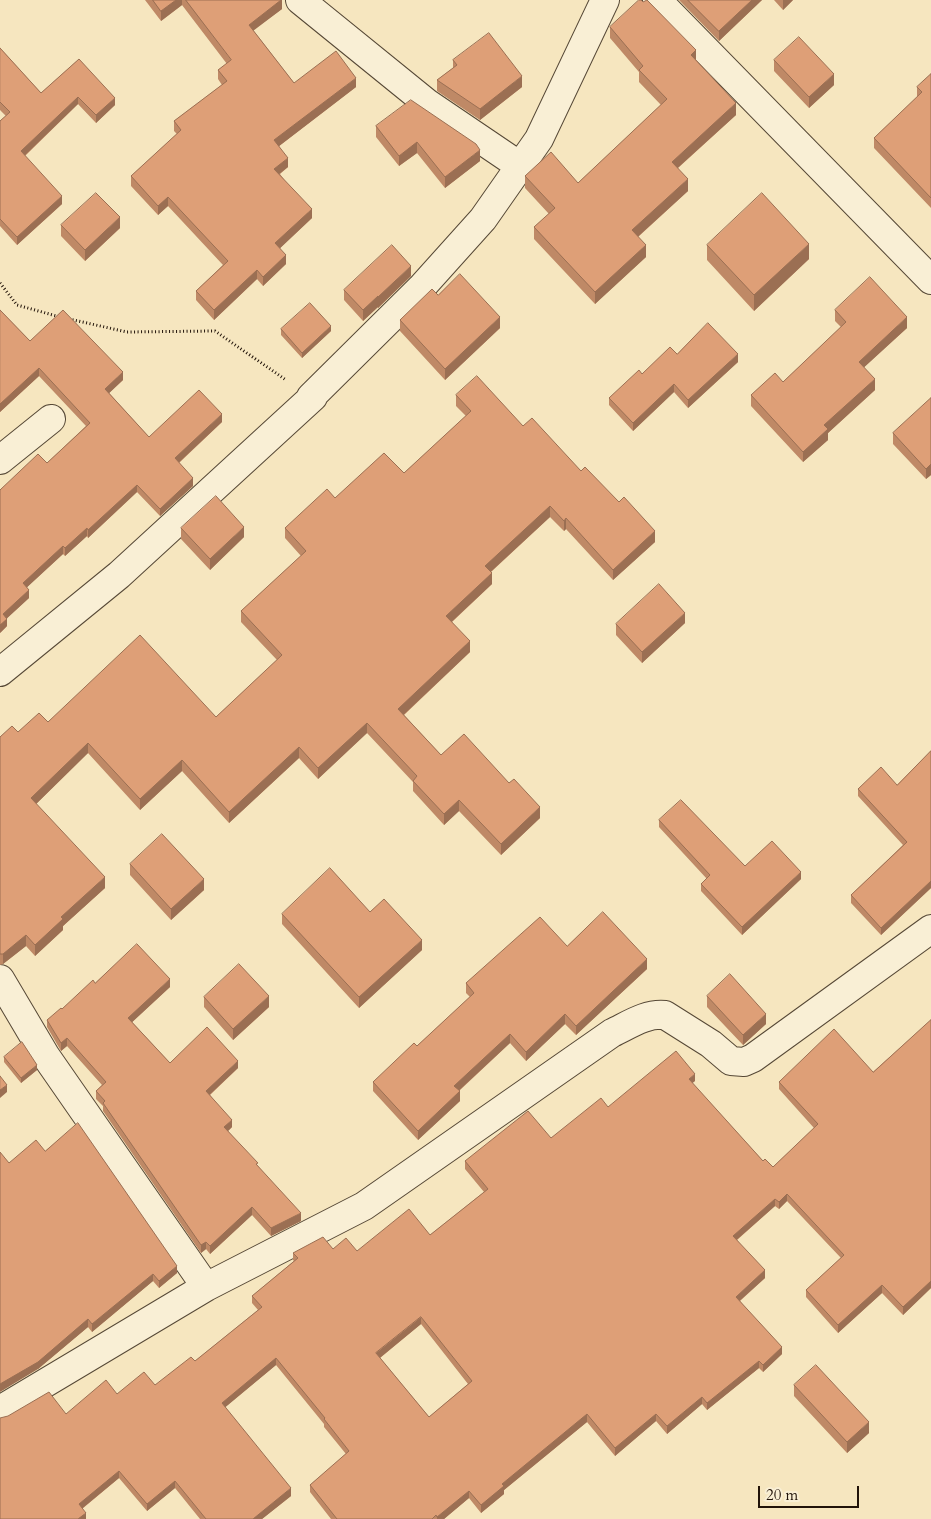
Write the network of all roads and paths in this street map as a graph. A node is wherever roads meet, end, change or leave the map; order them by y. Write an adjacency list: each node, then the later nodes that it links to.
1 (300, 0): 4 (street)
2 (605, 0): 4 (street)
3 (657, 0): 5 (street)
4 (520, 166): 7 (street)
5 (931, 280)
6 (0, 283): 7 (path)
7 (312, 397): 10 (street)
8 (51, 419): 9 (street)
9 (0, 460)
10 (0, 672)
11 (931, 929): 14 (street)
12 (0, 979): 13 (street)
13 (7, 1008): 14 (street)
14 (206, 1287): 15 (street)
15 (0, 1410)

